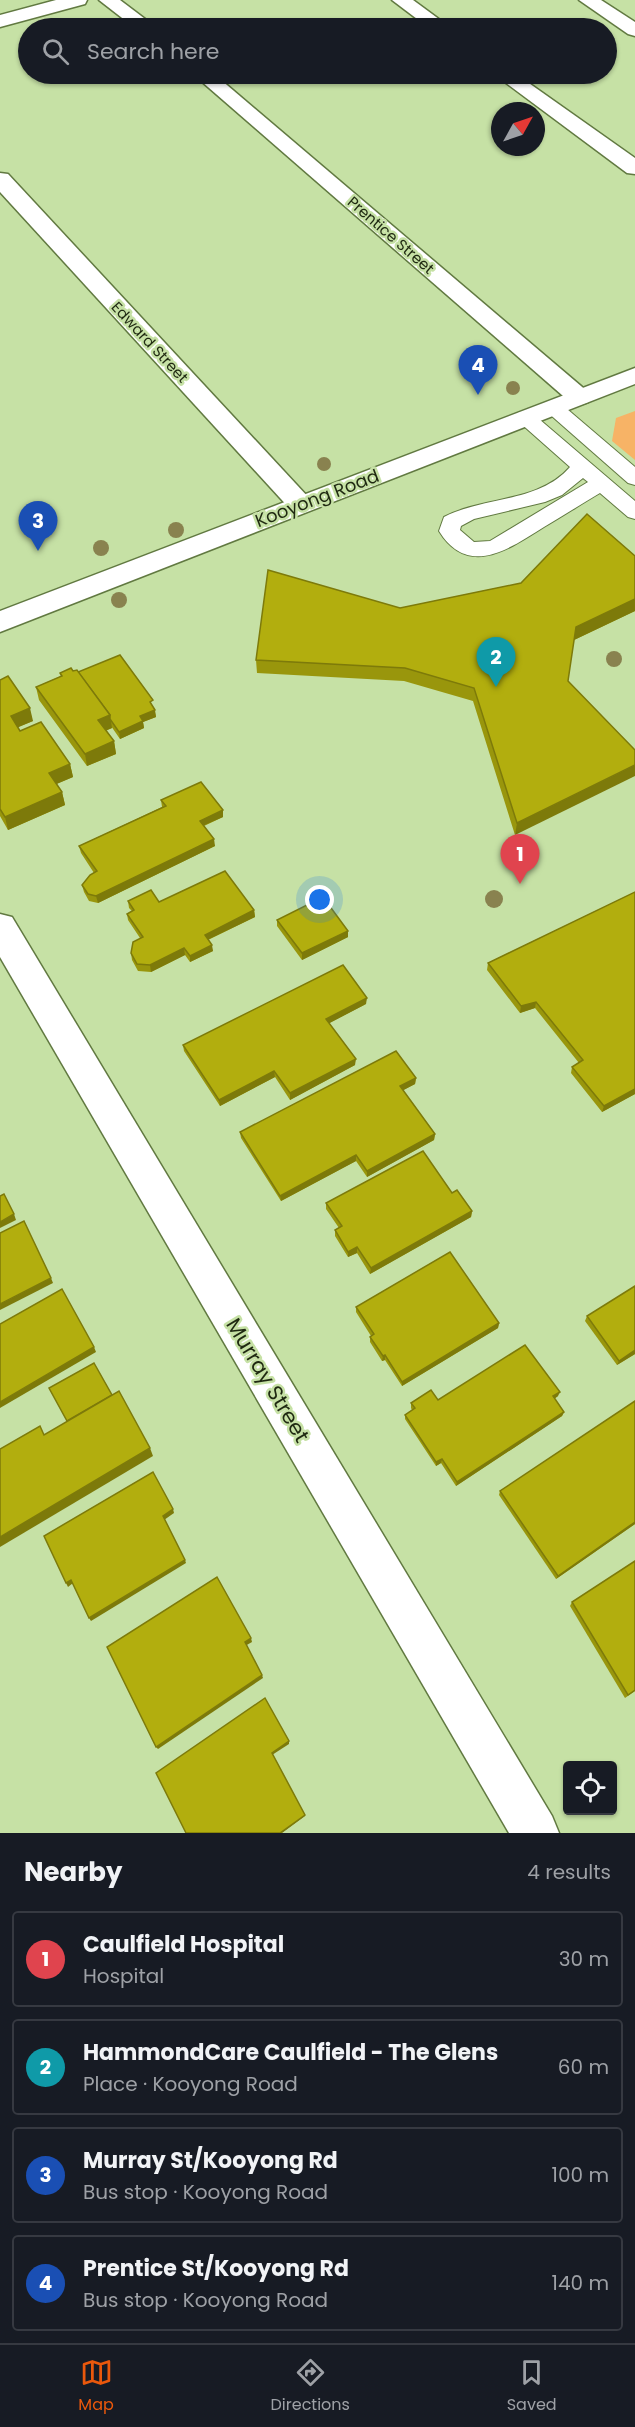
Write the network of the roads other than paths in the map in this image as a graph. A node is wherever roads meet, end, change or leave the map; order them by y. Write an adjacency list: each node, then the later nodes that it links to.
1 (78, 0): 11 (street)
2 (108, 0): 6 (street)
3 (128, 0): 7 (street)
4 (401, 0): 8 (street)
5 (588, 0): 9 (street)
6 (133, 18)
7 (146, 18)
8 (427, 18)
9 (616, 18)
10 (617, 19): 12 (street)
11 (0, 21)
12 (635, 30)
13 (215, 84): 18 (street, Prentice Street)
14 (518, 84): 15 (street)
15 (635, 168)
16 (0, 180): 24 (street, Edward Street)
17 (635, 375): 18 (street, Kooyong Road)
18 (579, 397): 19 (street, Kooyong Road)
19 (553, 407): 20 (street, Kooyong Road); 22 (lane)
20 (525, 417): 21 (lane); 24 (street, Kooyong Road)
21 (581, 467): 23 (lane); 23 (lane)
22 (635, 478)
23 (601, 483): 25 (lane)
24 (300, 504): 26 (street, Kooyong Road)
25 (635, 512)
26 (0, 622)
27 (0, 927): 28 (street, Murray Street)
28 (535, 1833)

